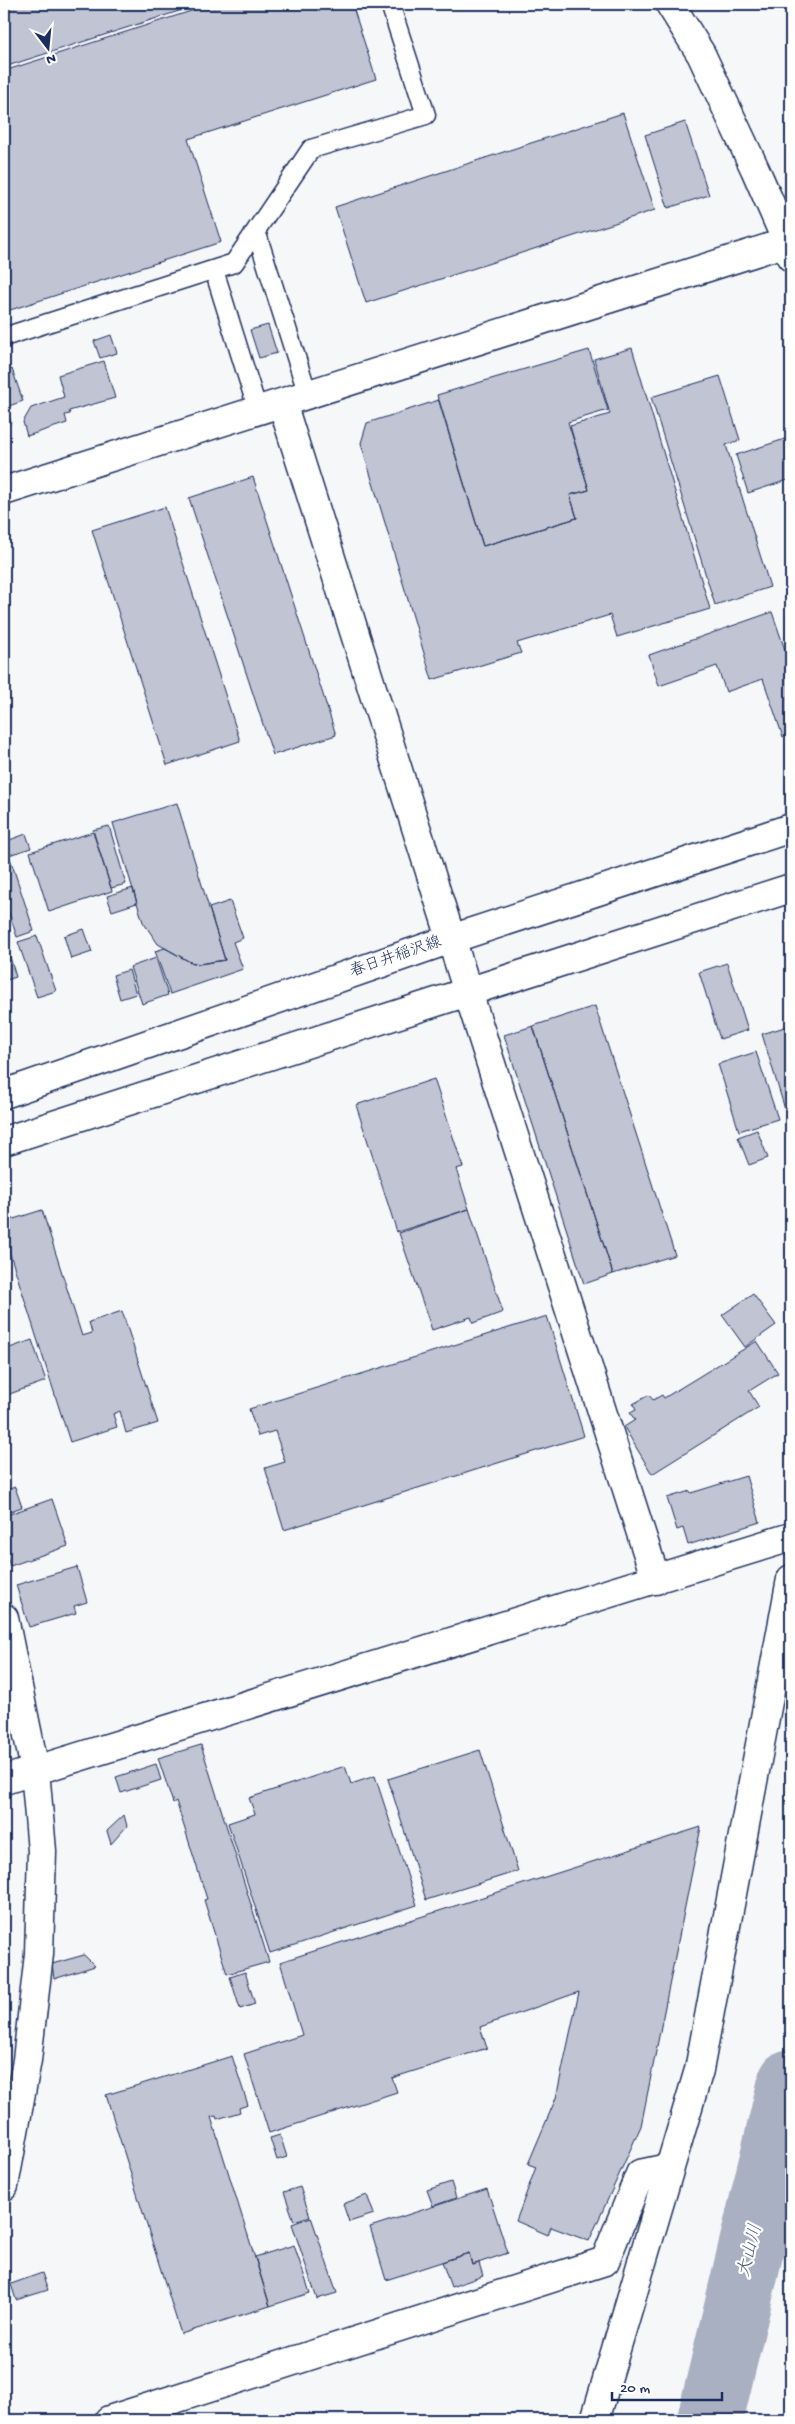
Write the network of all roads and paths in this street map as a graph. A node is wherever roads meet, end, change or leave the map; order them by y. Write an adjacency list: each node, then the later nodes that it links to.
1 (390, 4): 3 (lane)
2 (670, 4): 4 (street)
3 (256, 231): 5 (lane); 7 (lane)
4 (789, 249): 7 (street)
5 (214, 270): 6 (lane); 8 (lane)
6 (4, 337)
7 (308, 395): 8 (street)
8 (270, 407): 9 (street); 12 (street)
9 (4, 491)
10 (791, 828): 12 (street, 春日井稲沢線)
11 (791, 888): 13 (street)
12 (451, 939): 13 (street); 14 (street, 春日井稲沢線)
13 (468, 992): 15 (street); 18 (street)
14 (4, 1094)
15 (4, 1141)
16 (791, 1537): 18 (street)
17 (791, 1579): 22 (street)
18 (656, 1580): 20 (street)
19 (4, 1618): 20 (street)
20 (34, 1771): 21 (street); 23 (street)
21 (4, 1780)
22 (668, 2168): 24 (street); 25 (street)
23 (4, 2186)
24 (108, 2420)
25 (595, 2420)

